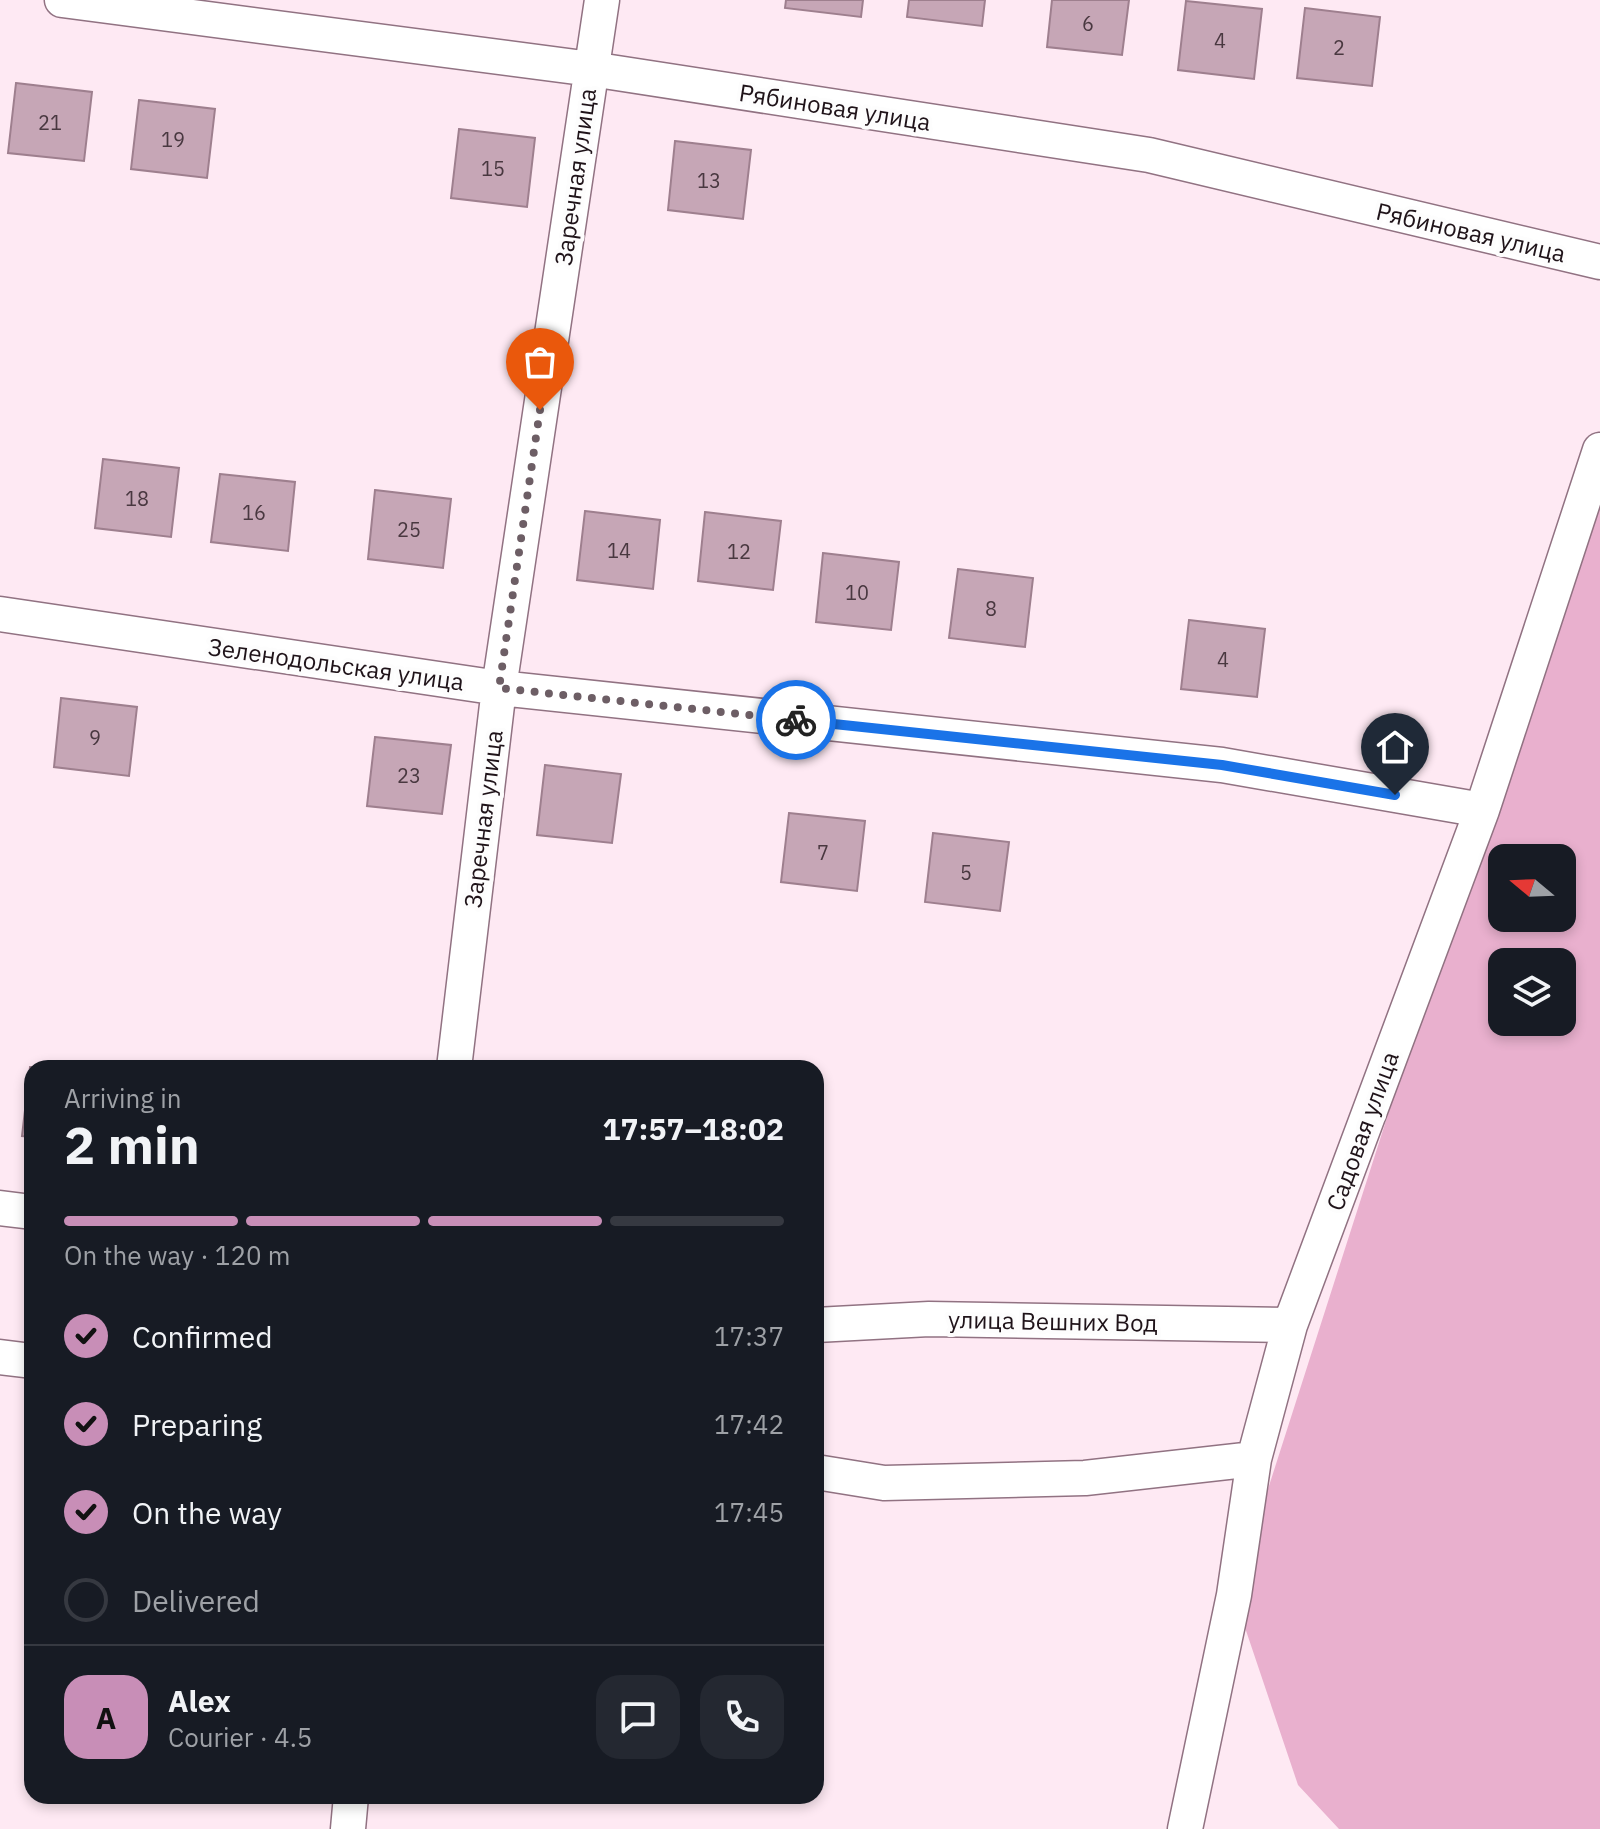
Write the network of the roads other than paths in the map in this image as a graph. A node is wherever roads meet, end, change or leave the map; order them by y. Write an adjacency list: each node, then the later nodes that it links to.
1 (62, 0): 3 (street, Рябиновая улица)
2 (602, 0): 3 (street, Заречная улица)
3 (591, 69): 4 (street, Рябиновая улица); 7 (street, Заречная улица)
4 (1600, 262)
5 (1600, 450): 8 (street, Садовая улица)
6 (0, 614): 7 (street, Зеленодольская улица)
7 (499, 688): 8 (street, Зеленодольская улица); 9 (street, Заречная улица)
8 (1482, 810): 13 (street, Садовая улица)
9 (455, 1060)
10 (0, 1208): 11 (street)
11 (24, 1211)
12 (824, 1325): 13 (street, улица Вешних Вод)
13 (1290, 1325): 16 (street, Садовая улица)
14 (0, 1357): 15 (street)
15 (24, 1360)
16 (1254, 1459): 17 (street); 20 (street, Садовая улица)
17 (824, 1473)
18 (350, 1804): 19 (street)
19 (348, 1829)
20 (1185, 1829)

